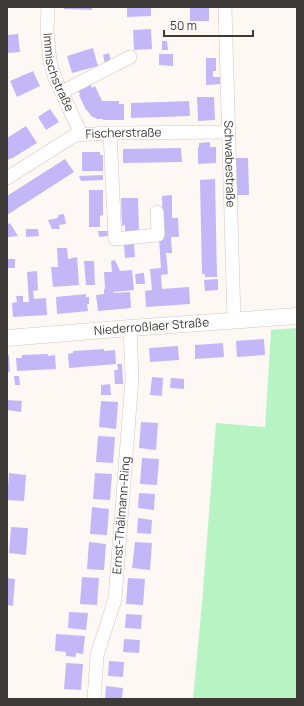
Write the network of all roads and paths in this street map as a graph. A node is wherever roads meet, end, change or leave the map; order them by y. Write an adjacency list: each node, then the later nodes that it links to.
1 (48, 7): 4 (street, Immischstraße)
2 (225, 7): 5 (street, Schwabestraße)
3 (130, 57): 4 (street)
4 (62, 92): 7 (street, Immischstraße)
5 (228, 132): 6 (street, Fischerstraße); 11 (street, Schwabestraße)
6 (110, 133): 7 (street, Fischerstraße); 9 (street)
7 (81, 134): 8 (street, Fischerstraße)
8 (7, 178)
9 (157, 212)
10 (297, 316): 11 (main road, Niederroßlaer Straße)
11 (234, 320): 12 (main road, Niederroßlaer Straße)
12 (130, 328): 13 (main road, Niederroßlaer Straße); 14 (street, Ernst-Thälmann-Ring)
13 (7, 338)
14 (94, 699)

